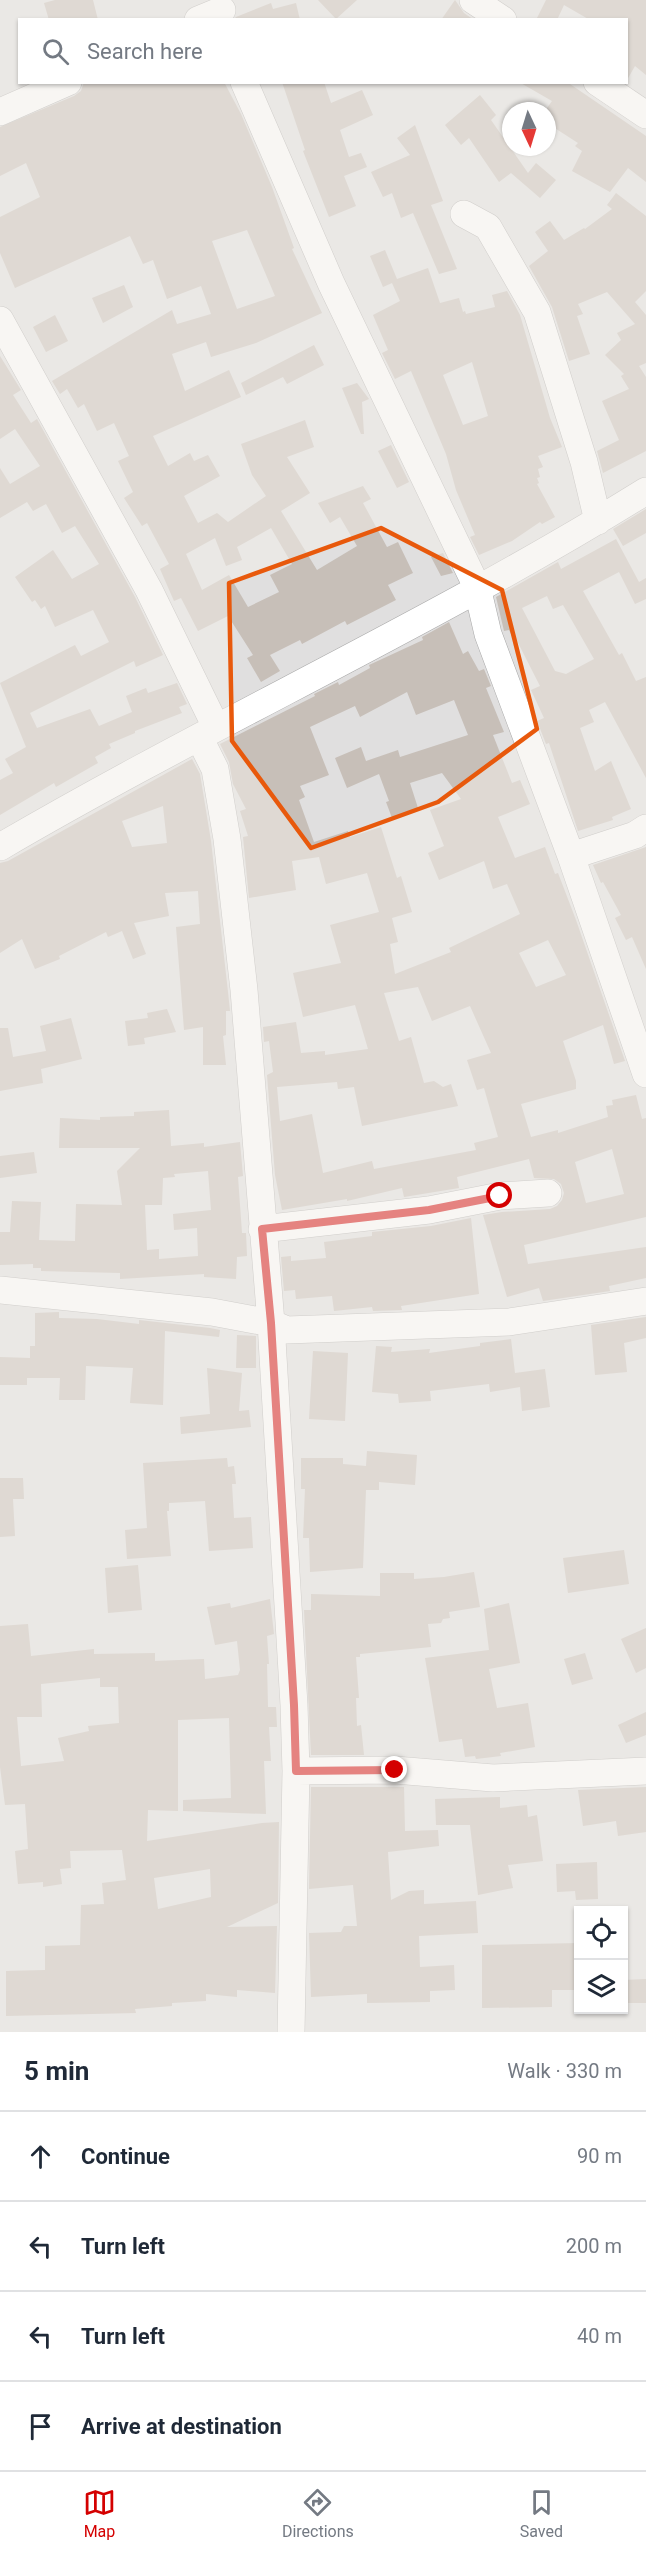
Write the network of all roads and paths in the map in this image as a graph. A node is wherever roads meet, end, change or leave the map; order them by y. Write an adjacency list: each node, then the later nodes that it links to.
1 (473, 0): 2 (street)
2 (499, 18)
3 (63, 84): 6 (street)
4 (245, 84): 12 (street)
5 (600, 84): 7 (street)
6 (0, 112)
7 (646, 115)
8 (464, 214): 11 (street)
9 (0, 320): 13 (street)
10 (646, 491): 11 (street)
11 (598, 520): 12 (street)
12 (477, 587): 13 (street); 16 (street)
13 (208, 732): 15 (street); 19 (street)
14 (646, 828): 16 (street)
15 (0, 847)
16 (571, 856): 17 (street)
17 (646, 1074)
18 (549, 1193): 19 (street)
19 (262, 1229): 22 (street)
20 (0, 1290): 22 (street)
21 (646, 1301): 22 (street)
22 (271, 1323): 23 (street)
23 (296, 1771): 24 (street); 25 (street)
24 (646, 1771)
25 (291, 2032)

